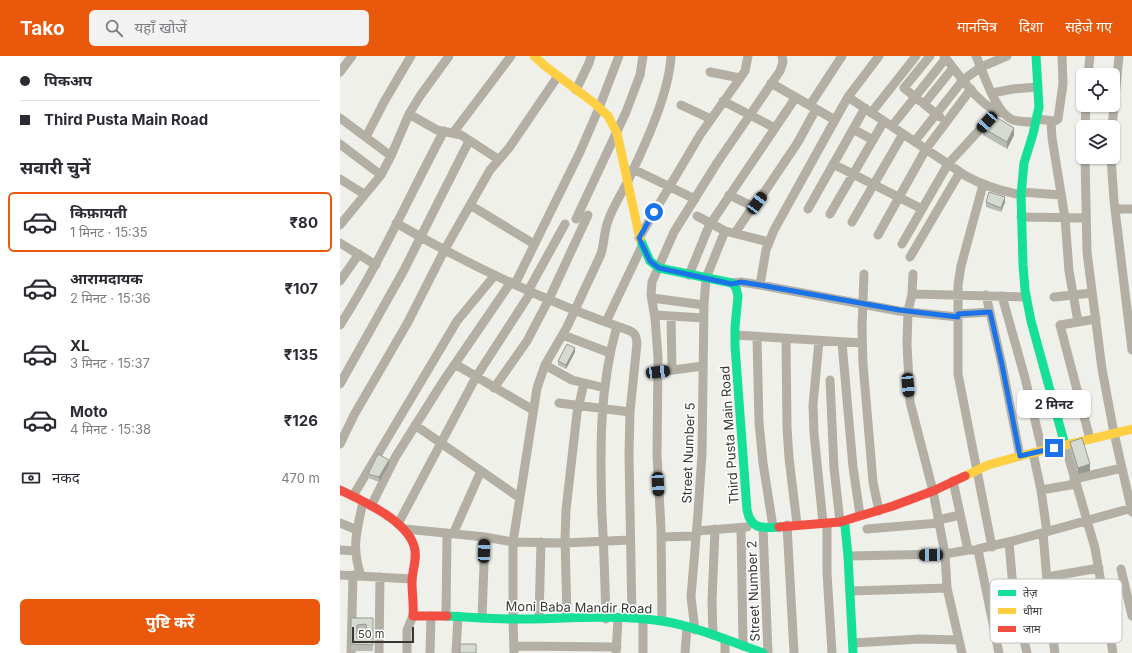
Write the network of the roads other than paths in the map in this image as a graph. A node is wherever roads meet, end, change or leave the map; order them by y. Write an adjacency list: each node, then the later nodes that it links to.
1 (352, 56): 26 (street)
2 (411, 56): 62 (street)
3 (449, 56): 46 (street)
4 (511, 56): 59 (street)
5 (534, 56): 28 (street)
6 (591, 56): 34 (street)
7 (619, 56): 43 (street)
8 (643, 56): 60 (street)
9 (671, 56): 74 (street)
10 (748, 56): 29 (street)
11 (782, 56): 31 (street)
12 (842, 56): 42 (street)
13 (879, 56): 37 (street)
14 (916, 56): 44 (street)
15 (930, 56): 38 (street)
16 (976, 56): 23 (street)
17 (1006, 56): 23 (street)
18 (1036, 56): 32 (street)
19 (1062, 56): 55 (street)
20 (1090, 56): 25 (street)
21 (1119, 56): 53 (street)
22 (945, 57): 24 (street); 38 (street)
23 (981, 67): 30 (street); 35 (street)
24 (953, 68): 30 (street); 40 (street)
25 (1089, 68)
26 (340, 72)
27 (710, 72): 29 (street)
28 (558, 76): 34 (street); 69 (street)
29 (740, 78): 39 (street)
30 (963, 80): 33 (street); 47 (street)
31 (771, 83): 36 (street); 48 (street)
32 (1038, 87): 35 (street); 52 (street)
33 (971, 89): 45 (street); 54 (street)
34 (576, 90): 43 (street)
35 (992, 94): 45 (street)
36 (796, 97): 42 (street); 57 (street)
37 (848, 97): 44 (street); 51 (street)
38 (915, 97): 40 (street); 56 (street)
39 (724, 101): 48 (street); 50 (street)
40 (924, 104): 47 (street)
41 (681, 105): 50 (street)
42 (813, 107): 51 (street); 90 (street)
43 (599, 108): 60 (street); 114 (street)
44 (868, 111): 56 (street); 58 (street)
45 (1000, 112): 52 (street); 71 (street)
46 (409, 114): 59 (street); 68 (street)
47 (936, 114): 54 (street); 65 (street)
48 (749, 116): 57 (street); 88 (street)
49 (340, 118): 62 (street)
50 (711, 119): 82 (street)
51 (835, 120): 112 (street)
52 (1036, 120): 55 (street); 83 (street)
53 (1113, 120)
54 (946, 121): 67 (street)
55 (1051, 121): 86 (street)
56 (888, 124): 61 (street); 63 (street)
57 (775, 128): 85 (street)
58 (853, 129): 63 (street); 70 (street)
59 (449, 132): 64 (street); 102 (street)
60 (617, 134): 79 (street); 101 (street)
61 (903, 134): 65 (street); 80 (street)
62 (366, 137): 68 (street)
63 (873, 140): 76 (street)
64 (469, 141): 69 (street); 110 (street)
65 (915, 141): 67 (street)
66 (340, 144): 77 (street)
67 (926, 149): 71 (street); 87 (street)
68 (391, 156): 77 (street)
69 (498, 159): 89 (street)
70 (833, 164): 76 (street); 91 (street)
71 (948, 164): 75 (street); 92 (street)
72 (1085, 164): 100 (street)
73 (1112, 164): 93 (street)
74 (633, 169): 79 (street); 82 (street)
75 (960, 172): 81 (street); 118 (street)
76 (853, 174): 80 (street); 95 (street)
77 (381, 175): 84 (street)
78 (340, 179): 84 (street)
79 (627, 182): 111 (street); 143 (street)
80 (873, 185): 87 (street); 103 (street)
81 (983, 185): 83 (street); 132 (street)
82 (669, 186): 88 (street); 111 (street)
83 (1021, 193): 86 (street); 98 (street)
84 (364, 194): 106 (street)
85 (729, 195): 90 (street); 104 (street)
86 (1061, 195): 99 (street)
87 (899, 197): 92 (street); 109 (street)
88 (695, 199): 120 (street)
89 (470, 205): 114 (street); 116 (street)
90 (754, 205): 108 (street)
91 (808, 209)
92 (922, 209): 115 (street)
93 (1115, 209): 94 (street); 162 (street)
94 (1132, 209)
95 (830, 214)
96 (588, 215): 140 (street)
97 (697, 216): 104 (street)
98 (1021, 217): 99 (street); 137 (street)
99 (1065, 218): 100 (street); 135 (street)
100 (1086, 218): 133 (street)
101 (576, 219)
102 (396, 222): 110 (street); 119 (street)
103 (852, 222)
104 (711, 223): 107 (street); 124 (street)
105 (564, 224): 130 (street)
106 (340, 225)
107 (725, 231): 108 (street); 125 (street, Street Number 5)
108 (734, 233): 112 (street)
109 (878, 235)
110 (420, 237): 116 (street); 171 (street)
111 (641, 242): 120 (street); 151 (street)
112 (769, 242): 129 (street)
113 (340, 243): 117 (street)
114 (534, 244): 127 (street)
115 (902, 244)
116 (445, 249): 123 (street); 184 (street)
117 (359, 254): 119 (street); 126 (street)
118 (910, 258)
119 (376, 265): 153 (street)
120 (659, 268): 124 (street); 139 (street)
121 (864, 274): 141 (street)
122 (913, 274): 131 (street)
123 (494, 275): 127 (street); 198 (street)
124 (689, 275): 125 (street)
125 (706, 278): 128 (street); 142 (street, Street Number 5)
126 (340, 281)
127 (513, 283): 130 (street); 164 (street)
128 (732, 284): 129 (street); 156 (street, Third Pusta Main Road)
129 (760, 285): 141 (street)
130 (530, 292): 140 (street); 169 (street)
131 (912, 294): 132 (street); 144 (street)
132 (958, 294): 134 (street); 147 (street)
133 (1092, 294): 135 (street); 150 (street)
134 (986, 295): 136 (street); 145 (street)
135 (1073, 295): 138 (street); 152 (street)
136 (1002, 296): 137 (street); 187 (street)
137 (1026, 297): 186 (street)
138 (1054, 297)
139 (652, 298): 142 (street); 146 (street)
140 (549, 300): 143 (street); 173 (street)
141 (863, 304): 144 (street); 161 (street)
142 (704, 305): 149 (street, Street Number 5)
143 (575, 310): 151 (street); 155 (street)
144 (908, 312): 147 (street); 197 (street)
145 (990, 312): 147 (street); 189 (street)
146 (655, 315): 148 (street); 168 (street)
147 (958, 315): 191 (street)
148 (671, 316): 149 (street); 167 (street)
149 (703, 318): 166 (street, Street Number 5)
150 (1096, 319): 152 (street); 182 (street)
151 (606, 322): 154 (street)
152 (1078, 322): 183 (street)
153 (340, 326)
154 (617, 326): 163 (street); 179 (street)
155 (563, 335): 163 (street); 165 (street)
156 (735, 336): 157 (street); 214 (street, Third Pusta Main Road)
157 (758, 338): 158 (street); 214 (street, Street Number 2)
158 (786, 340): 159 (street); 211 (street)
159 (819, 341): 160 (street); 210 (street)
160 (842, 343): 161 (street); 204 (street)
161 (862, 343): 202 (street)
162 (1132, 350)
163 (610, 353): 174 (street)
164 (455, 364): 169 (street); 180 (street)
165 (545, 365): 172 (street); 178 (street)
166 (703, 366): 167 (street); 220 (street, Street Number 5)
167 (672, 370): 168 (street)
168 (658, 372): 222 (street)
169 (476, 377): 173 (street); 185 (street)
170 (830, 380): 207 (street)
171 (340, 384)
172 (584, 384): 174 (street); 176 (street)
173 (494, 388): 178 (street)
174 (605, 388): 177 (street)
175 (559, 403): 176 (street)
176 (579, 406): 177 (street); 229 (street)
177 (602, 408): 179 (street); 225 (street)
178 (533, 410): 199 (street)
179 (630, 412): 224 (street)
180 (415, 426): 185 (street); 200 (street)
181 (1132, 428): 182 (street)
182 (1114, 433): 183 (street); 190 (street)
183 (1090, 439): 186 (street)
184 (340, 444)
185 (440, 444): 192 (street); 212 (street)
186 (1065, 445): 187 (street); 194 (street)
187 (1042, 450): 188 (street)
188 (1033, 452): 189 (street); 196 (street)
189 (1020, 456): 191 (street)
190 (1122, 468): 194 (street); 201 (street)
191 (977, 469): 193 (street); 230 (street)
192 (481, 471): 199 (street); 221 (street)
193 (953, 481): 197 (street); 205 (street)
194 (1075, 481): 196 (street); 206 (street)
195 (340, 490): 198 (street)
196 (1041, 490): 219 (street)
197 (933, 491): 202 (street); 208 (street)
198 (353, 496): 200 (street)
199 (520, 498): 226 (street)
200 (367, 504): 212 (street); 218 (street)
201 (1132, 508): 203 (street); 206 (street)
202 (879, 511): 204 (street)
203 (1132, 512)
204 (860, 515): 207 (street)
205 (960, 515): 208 (street); 233 (street)
206 (1087, 521): 219 (street); 237 (street)
207 (840, 522): 210 (street); 236 (street)
208 (939, 522): 216 (street); 235 (street)
209 (340, 523): 218 (street)
210 (825, 523): 211 (street); 285 (street)
211 (797, 524): 213 (street)
212 (401, 526): 221 (street); 243 (street)
213 (786, 526): 214 (street); 284 (street)
214 (764, 527): 215 (street); 283 (street, Street Number 2)
215 (741, 528): 217 (street); 272 (street)
216 (867, 528)
217 (715, 529): 220 (street); 264 (street)
218 (357, 530): 234 (street)
219 (1045, 532): 228 (street); 242 (street)
220 (696, 533): 222 (street); 263 (street, Street Number 5)
221 (450, 534): 223 (street); 251 (street)
222 (661, 537): 262 (street)
223 (485, 538): 226 (street); 255 (street)
224 (630, 540): 225 (street); 258 (street)
225 (603, 541): 229 (street); 260 (street)
226 (513, 542): 227 (street); 259 (street)
227 (541, 542): 229 (street); 256 (street)
228 (1009, 542): 230 (street); 244 (street)
229 (565, 543): 254 (street)
230 (992, 547): 231 (street)
231 (978, 549): 233 (street); 248 (street)
232 (340, 550): 234 (street)
233 (968, 550): 235 (street)
234 (355, 551): 240 (street)
235 (945, 554): 236 (street); 246 (street)
236 (848, 556): 247 (street)
237 (1099, 568): 242 (street); 245 (street)
238 (1121, 569): 253 (street)
239 (340, 575): 240 (street)
240 (357, 576): 241 (street); 275 (street)
241 (380, 577): 243 (street); 276 (street)
242 (1047, 578)
243 (412, 579): 249 (street)
244 (1012, 579)
245 (1101, 579)
246 (947, 588): 247 (street); 266 (street)
247 (850, 592): 267 (street)
248 (990, 608)
249 (413, 616): 250 (street, Moni Baba Mandir Road); 277 (street)
250 (431, 616): 251 (street, Moni Baba Mandir Road); 278 (street)
251 (446, 616): 252 (street, Moni Baba Mandir Road)
252 (458, 616): 255 (street, Moni Baba Mandir Road); 279 (street)
253 (1132, 616)
254 (567, 617): 256 (street, Moni Baba Mandir Road); 260 (street, Moni Baba Mandir Road)
255 (482, 618): 259 (street, Moni Baba Mandir Road)
256 (539, 618): 259 (street, Moni Baba Mandir Road)
257 (618, 618): 258 (street, Moni Baba Mandir Road); 260 (street, Moni Baba Mandir Road); 274 (street)
258 (632, 618): 261 (street, Moni Baba Mandir Road)
259 (513, 619): 273 (street)
260 (606, 619)
261 (643, 620): 262 (street, Moni Baba Mandir Road); 280 (street)
262 (662, 621): 263 (street, Moni Baba Mandir Road)
263 (691, 628): 264 (street, Moni Baba Mandir Road); 281 (street, Street Number 5)
264 (713, 635): 265 (street, Moni Baba Mandir Road)
265 (724, 639): 272 (street, Moni Baba Mandir Road); 282 (street)
266 (959, 640): 267 (street); 287 (street)
267 (853, 643): 286 (street)
268 (997, 643): 288 (street)
269 (1025, 643): 289 (street)
270 (1054, 643): 290 (street)
271 (1111, 643): 291 (street)
272 (743, 646): 283 (street, Moni Baba Mandir Road)
273 (514, 649): 274 (street)
274 (617, 650)
275 (351, 653)
276 (379, 653)
277 (407, 653)
278 (430, 653)
279 (456, 653)
280 (643, 653)
281 (685, 653)
282 (724, 653)
283 (762, 653)
284 (794, 653)
285 (832, 653)
286 (853, 653)
287 (962, 653)
288 (999, 653)
289 (1027, 653)
290 (1055, 653)
291 (1113, 653)

